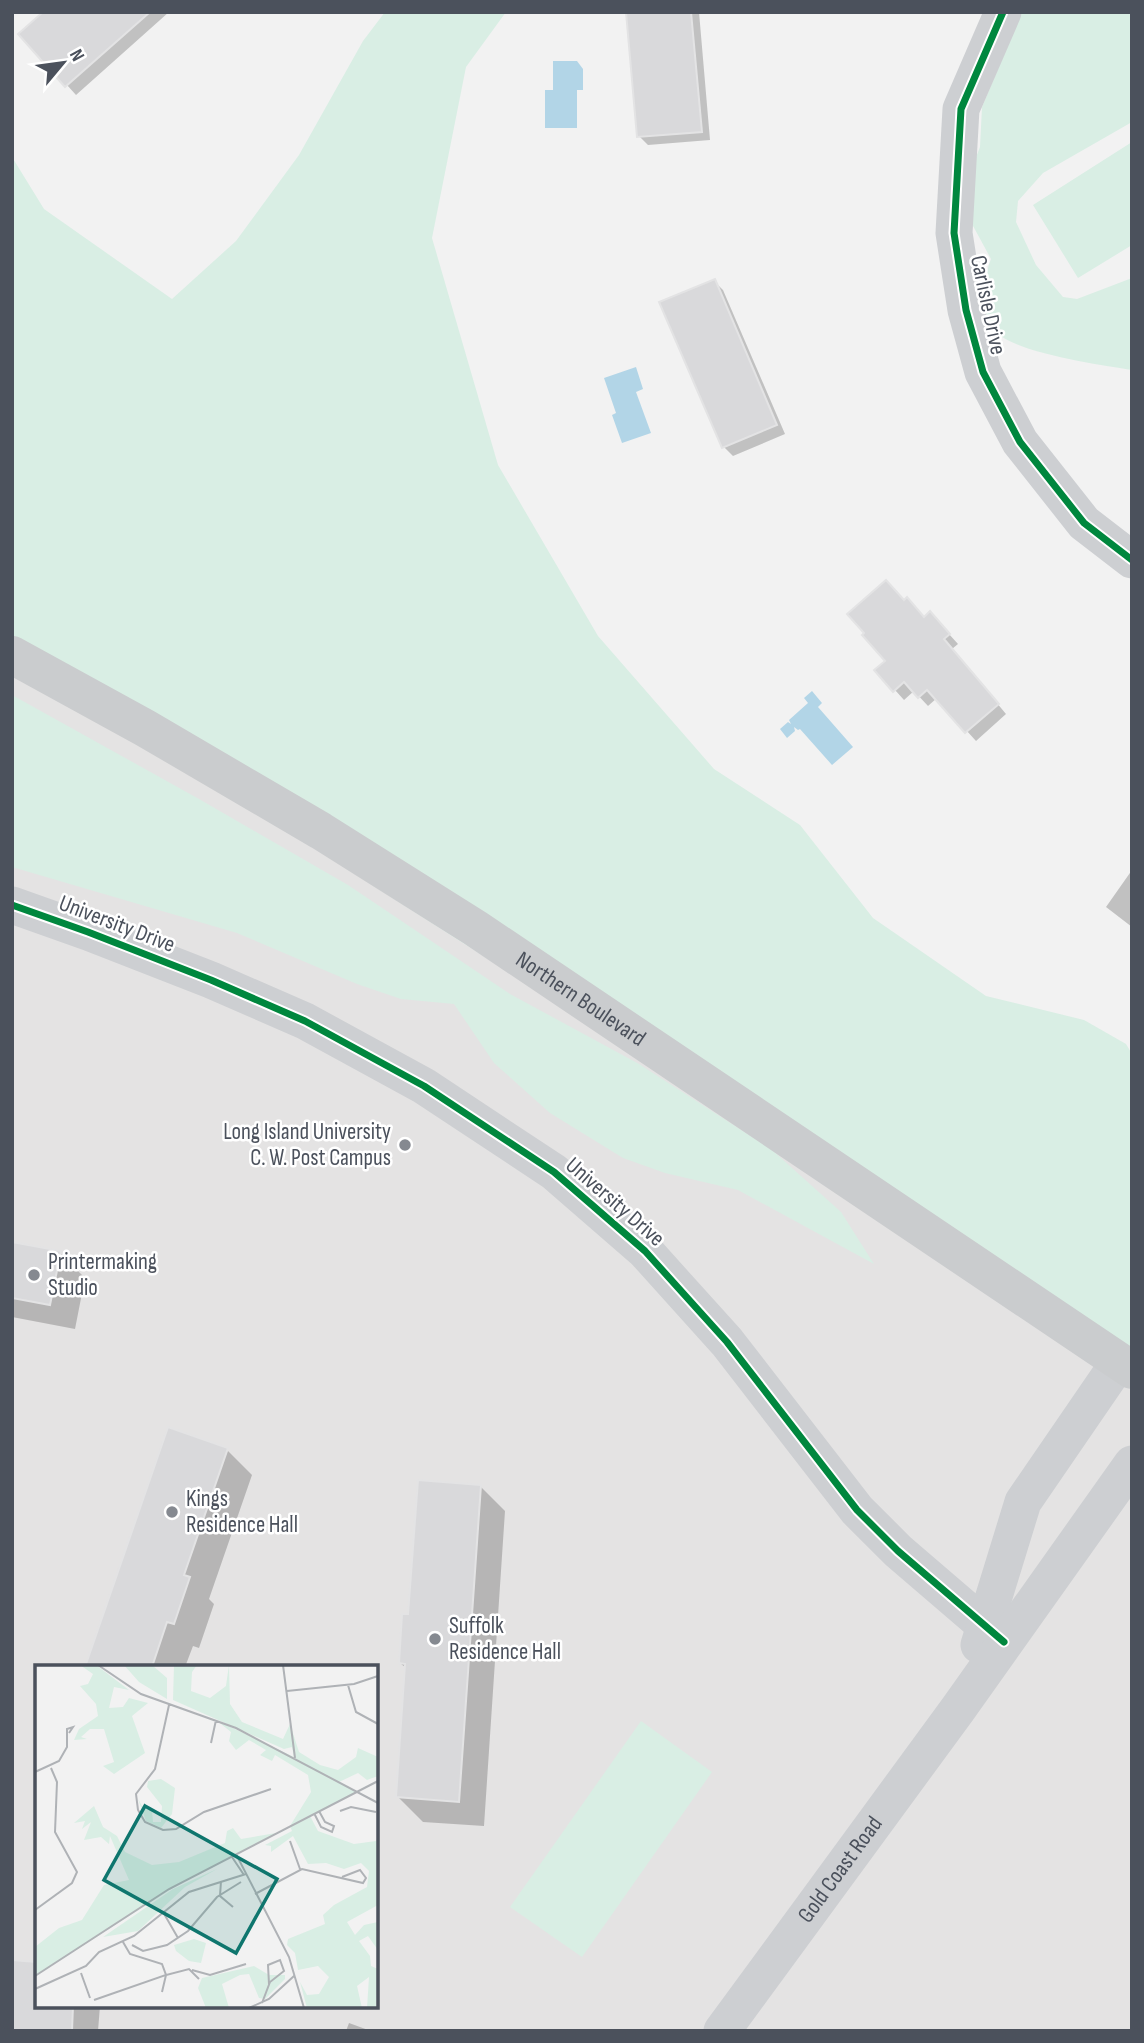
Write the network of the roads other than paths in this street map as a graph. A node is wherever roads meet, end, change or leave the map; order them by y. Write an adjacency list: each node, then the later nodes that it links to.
1 (1003, 12): 2 (street, Carlisle Drive)
2 (1132, 560)
3 (12, 655): 5 (main road, Northern Boulevard)
4 (12, 905): 7 (street, University Drive)
5 (1125, 1366): 7 (street, Gold Coast Road)
6 (1132, 1464): 7 (street, Gold Coast Road)
7 (995, 1634): 8 (street, Gold Coast Road)
8 (722, 2031)

